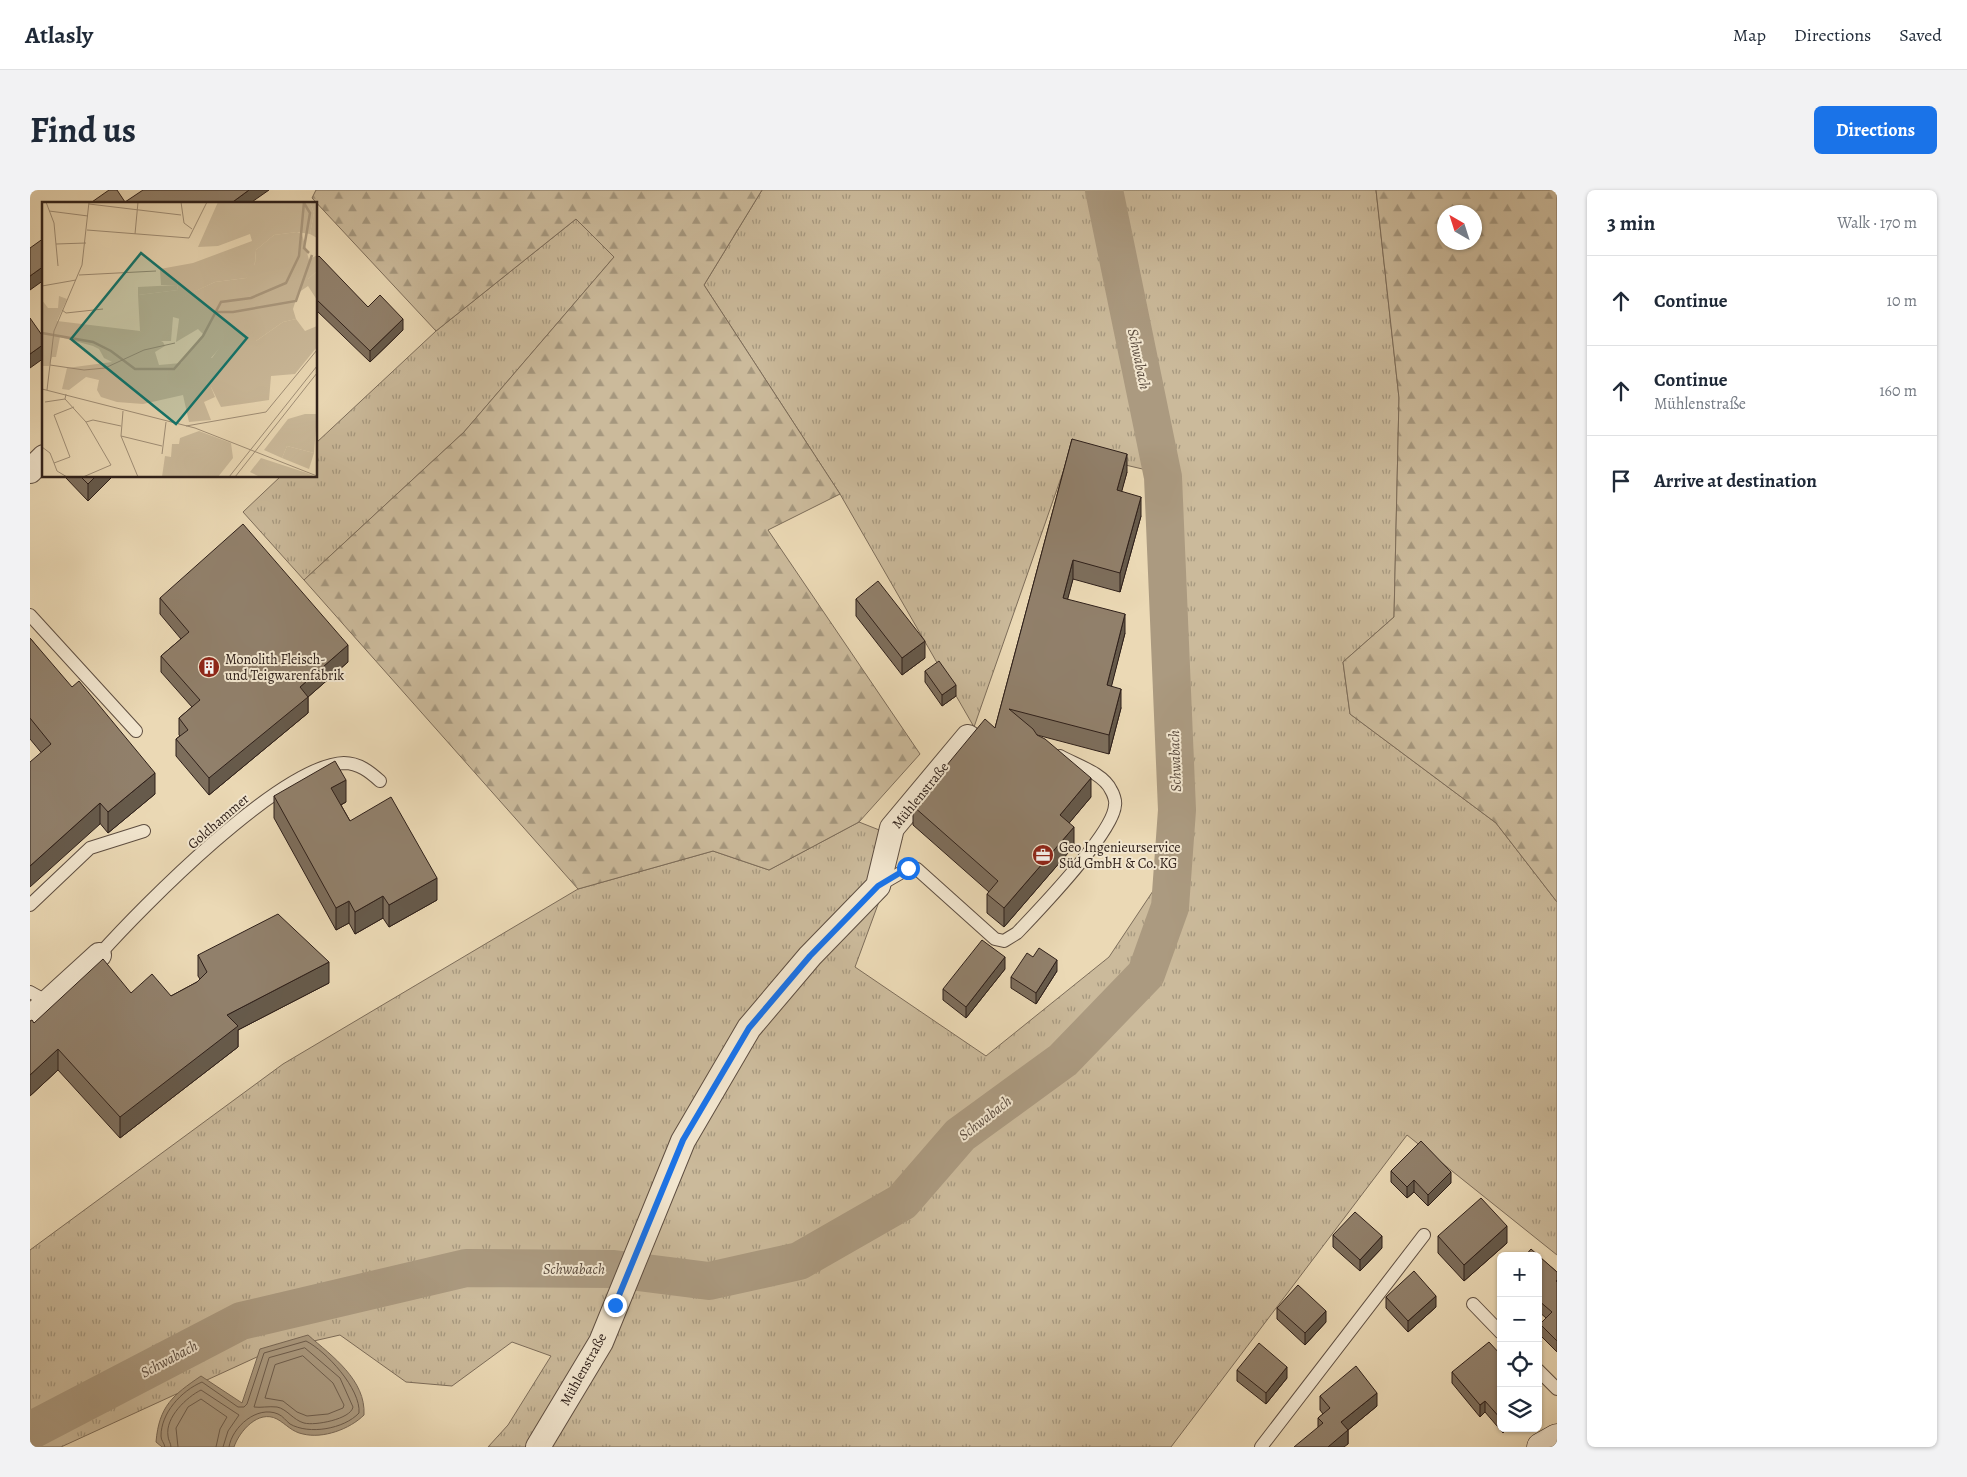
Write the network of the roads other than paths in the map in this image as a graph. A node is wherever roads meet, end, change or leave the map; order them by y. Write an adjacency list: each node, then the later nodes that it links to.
1 (42, 459): 2 (street)
2 (30, 471)
3 (30, 615): 4 (lane)
4 (136, 731)
5 (968, 737): 9 (street, Mühlenstraße)
6 (1049, 751): 9 (lane)
7 (380, 781): 11 (lane, Goldhammer)
8 (144, 831): 10 (lane)
9 (878, 886): 20 (street, Mühlenstraße)
10 (30, 905)
11 (99, 955): 12 (street)
12 (39, 997): 13 (street)
13 (30, 1018)
14 (1424, 1235): 21 (lane)
15 (1473, 1304): 16 (lane)
16 (1497, 1328)
17 (1542, 1374): 18 (lane)
18 (1557, 1390)
19 (1557, 1438): 22 (main road)
20 (538, 1447)
21 (1261, 1447)
22 (1541, 1447)

